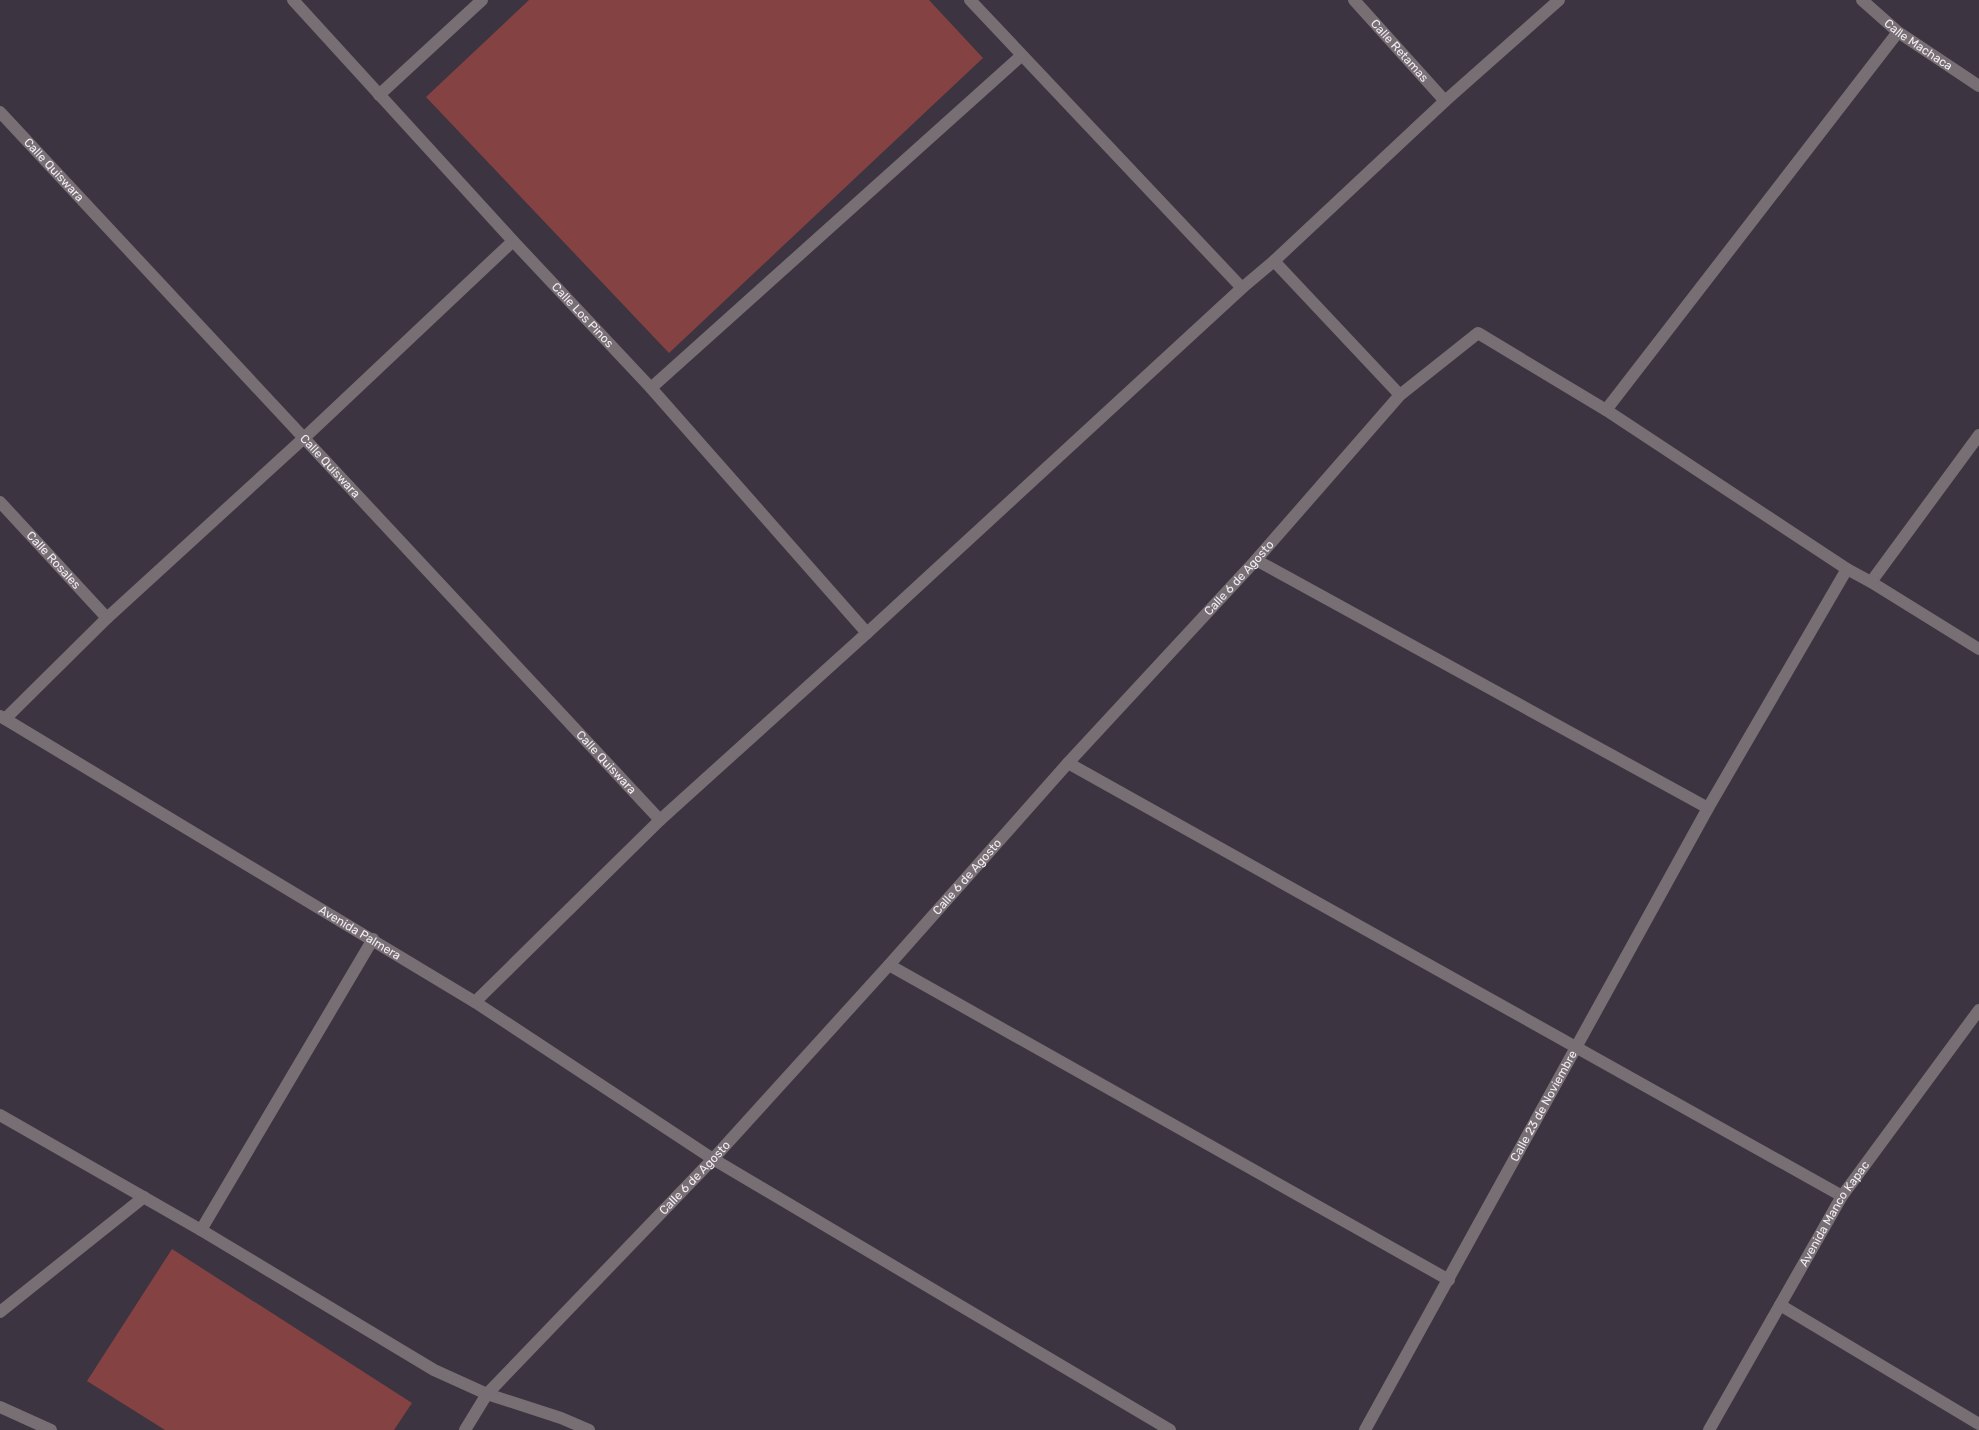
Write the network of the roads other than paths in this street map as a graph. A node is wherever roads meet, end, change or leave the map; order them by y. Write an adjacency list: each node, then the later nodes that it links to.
1 (293, 0): 10 (street, Calle Los Pinos)
2 (482, 0): 10 (street)
3 (970, 0): 8 (street)
4 (1354, 0): 11 (street, Calle Retamas)
5 (1559, 0): 11 (street)
6 (1862, 0): 7 (street, Calle Machaca)
7 (1898, 32): 9 (street, Calle Machaca); 18 (street)
8 (1021, 56): 15 (street); 16 (street)
9 (1979, 86)
10 (379, 96): 13 (street, Calle Los Pinos)
11 (1445, 101): 14 (street)
12 (0, 112): 20 (street, Calle Quiswara)
13 (513, 241): 16 (street, Calle Los Pinos); 20 (street)
14 (1274, 261): 15 (street); 17 (street)
15 (1242, 288): 26 (street)
16 (650, 388): 26 (street, Calle Los Pinos)
17 (1400, 395): 18 (street, Calle 6 de Agosto); 22 (street, Calle 6 de Agosto)
18 (1606, 410): 23 (street)
19 (1979, 435): 24 (street)
20 (304, 438): 25 (street); 31 (street, Calle Quiswara)
21 (0, 502): 25 (street, Calle Rosales)
22 (1256, 560): 29 (street, Calle 6 de Agosto); 30 (street)
23 (1847, 569): 24 (street); 30 (street)
24 (1871, 582): 27 (street)
25 (107, 618): 28 (street)
26 (867, 634): 31 (street)
27 (1979, 649)
28 (3, 718): 32 (street, Avenida Palmera)
29 (1068, 763): 33 (street, Calle 6 de Agosto); 36 (street)
30 (1708, 808): 36 (street)
31 (660, 820): 34 (street)
32 (373, 939): 34 (street, Avenida Palmera); 41 (street)
33 (889, 965): 38 (street, Calle 6 de Agosto); 42 (street)
34 (475, 1002): 38 (street, Avenida Palmera)
35 (1979, 1010): 39 (street, Avenida Manco Kapac)
36 (1578, 1048): 39 (street, Calle 23 de Noviembre); 42 (street, Calle 23 de Noviembre)
37 (0, 1115): 40 (street)
38 (713, 1159): 45 (street, Calle 6 de Agosto); 51 (street, Avenida Palmera)
39 (1842, 1196): 43 (street, Avenida Manco Kapac)
40 (144, 1197): 41 (street); 44 (street)
41 (201, 1230): 45 (street)
42 (1448, 1280): 52 (street, Calle 23 de Noviembre)
43 (1780, 1305): 47 (street); 53 (street, Avenida Manco Kapac)
44 (0, 1312)
45 (487, 1394): 49 (street, Calle 6 de Agosto); 50 (street)
46 (0, 1407): 48 (street)
47 (1979, 1424)
48 (51, 1430)
49 (465, 1430)
50 (589, 1430)
51 (1170, 1430)
52 (1365, 1430)
53 (1709, 1430)

